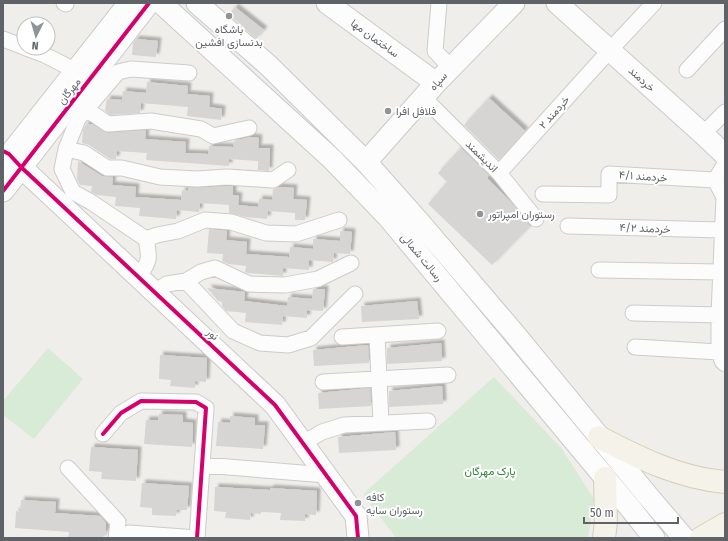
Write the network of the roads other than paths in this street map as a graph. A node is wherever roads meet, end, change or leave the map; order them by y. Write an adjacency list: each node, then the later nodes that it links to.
1 (130, 3): 10 (street, مهرگان)
2 (148, 3): 10 (street, مهرگان)
3 (161, 3): 12 (street, رسالت شمالی)
4 (197, 3): 29 (street, رسالت شمالی)
5 (327, 3): 21 (street, ساختمان مها)
6 (439, 3): 17 (street)
7 (514, 3): 17 (street, سپاه)
8 (557, 3): 15 (street, خردمند)
9 (654, 3): 15 (street, خردمند ۲)
10 (120, 18): 12 (street); 19 (street, مهرگان); 28 (street, مهرگان)
11 (725, 29): 18 (street)
12 (193, 32): 66 (street, رسالت شمالی)
13 (3, 39): 14 (street)
14 (16, 44)
15 (610, 50): 25 (street, خردمند); 32 (street, خردمند ۲)
16 (47, 56): 19 (street)
17 (451, 68): 21 (street, سپاه)
18 (688, 70)
19 (76, 71): 28 (street, مهرگان)
20 (189, 73): 22 (street)
21 (428, 85): 29 (street, سپاه); 32 (street, اندیشمند)
22 (86, 109): 24 (street); 26 (street)
23 (725, 112): 25 (street)
24 (249, 128)
25 (704, 134): 27 (street, خردمند)
26 (66, 149): 31 (street); 40 (street)
27 (725, 155)
28 (9, 159): 34 (street, مهرگان); 44 (street, نور)
29 (366, 162): 61 (street, رسالت شمالی)
30 (725, 164): 33 (street)
31 (288, 170)
32 (499, 173): 36 (street, اندیشمند)
33 (715, 180): 35 (street, خردمند ۴/۱); 39 (street)
34 (3, 191)
35 (543, 194)
36 (536, 219)
37 (339, 220): 40 (street)
38 (568, 226): 39 (street, خردمند ۴/۲)
39 (722, 230): 43 (street)
40 (146, 239): 44 (street)
41 (351, 263): 45 (street)
42 (599, 270): 43 (street)
43 (720, 272): 49 (street)
44 (139, 277): 46 (street, نور)
45 (186, 281): 46 (street); 47 (street)
46 (154, 292): 62 (street, نور)
47 (355, 294)
48 (633, 313): 49 (street)
49 (719, 315): 54 (street)
50 (438, 332): 51 (street)
51 (377, 335): 52 (street); 56 (street)
52 (342, 337)
53 (636, 347): 54 (street)
54 (722, 358)
55 (448, 375): 56 (street)
56 (379, 379): 57 (street); 59 (street)
57 (323, 382)
58 (428, 421): 59 (street)
59 (382, 423): 62 (street)
60 (103, 434): 63 (street)
61 (599, 437): 67 (main road); 68 (street, رسالت شمالی)
62 (303, 444): 65 (street, نور)
63 (202, 465): 65 (street); 71 (street)
64 (68, 468): 70 (street)
65 (326, 475): 72 (street, نور)
66 (605, 478): 68 (street, رسالت شمالی); 73 (main road)
67 (725, 482)
68 (639, 502): 74 (street, رسالت شمالی); 75 (street, رسالت شمالی)
69 (725, 524): 76 (main road)
70 (122, 536): 71 (street)
71 (197, 538)
72 (358, 538)
73 (604, 538)
74 (654, 538)
75 (684, 538)
76 (701, 538)

